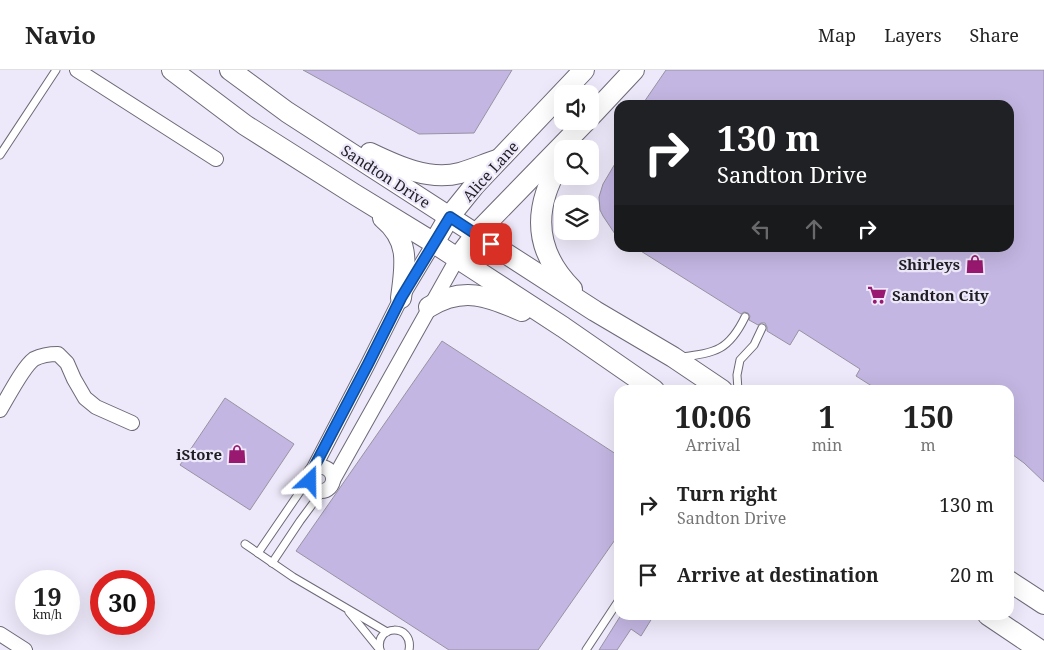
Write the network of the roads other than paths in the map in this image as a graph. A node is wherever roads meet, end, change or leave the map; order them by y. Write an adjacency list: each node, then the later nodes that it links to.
1 (56, 70): 10 (lane)
2 (77, 70): 11 (street)
3 (172, 70): 14 (main road, Sandton Drive)
4 (230, 70): 8 (main road, Sandton Drive)
5 (584, 70): 12 (main road, Alice Lane)
6 (634, 70): 7 (main road)
7 (599, 107)
8 (288, 112): 12 (main road); 15 (main road, Sandton Drive)
9 (578, 130): 16 (main road)
10 (0, 155)
11 (216, 159)
12 (500, 159): 15 (main road, Alice Lane)
13 (554, 174): 21 (main road)
14 (354, 194): 17 (main road, Sandton Drive); 19 (main road)
15 (450, 217): 16 (main road, Sandton Drive); 17 (main road, Alice Lane)
16 (476, 234): 18 (main road); 21 (main road, Sandton Drive)
17 (434, 243): 18 (main road, Sandton Drive); 19 (street, Alice Lane)
18 (457, 259): 20 (street); 23 (main road, Sandton Drive)
19 (401, 298): 31 (street, Alice Lane)
20 (429, 307): 23 (main road); 32 (street)
21 (595, 311): 25 (main road, Sandton Drive)
22 (745, 317): 25 (lane)
23 (563, 327): 26 (main road, Sandton Drive)
24 (762, 328): 28 (lane)
25 (673, 357): 27 (main road, Sandton Drive)
26 (647, 385)
27 (715, 385)
28 (738, 385)
29 (0, 410): 30 (street)
30 (132, 423)
31 (311, 474): 32 (street); 32 (street); 34 (lane)
32 (328, 485): 35 (lane)
33 (245, 544): 34 (lane)
34 (258, 553): 35 (lane)
35 (272, 563): 38 (lane)
36 (1014, 584): 37 (main road)
37 (1044, 604)
38 (346, 608): 41 (lane); 44 (lane)
39 (614, 608): 46 (lane)
40 (995, 620): 47 (main road)
41 (387, 632): 44 (lane); 45 (lane)
42 (0, 634): 43 (street)
43 (25, 650)
44 (380, 650)
45 (409, 650)
46 (586, 650)
47 (1040, 650)

